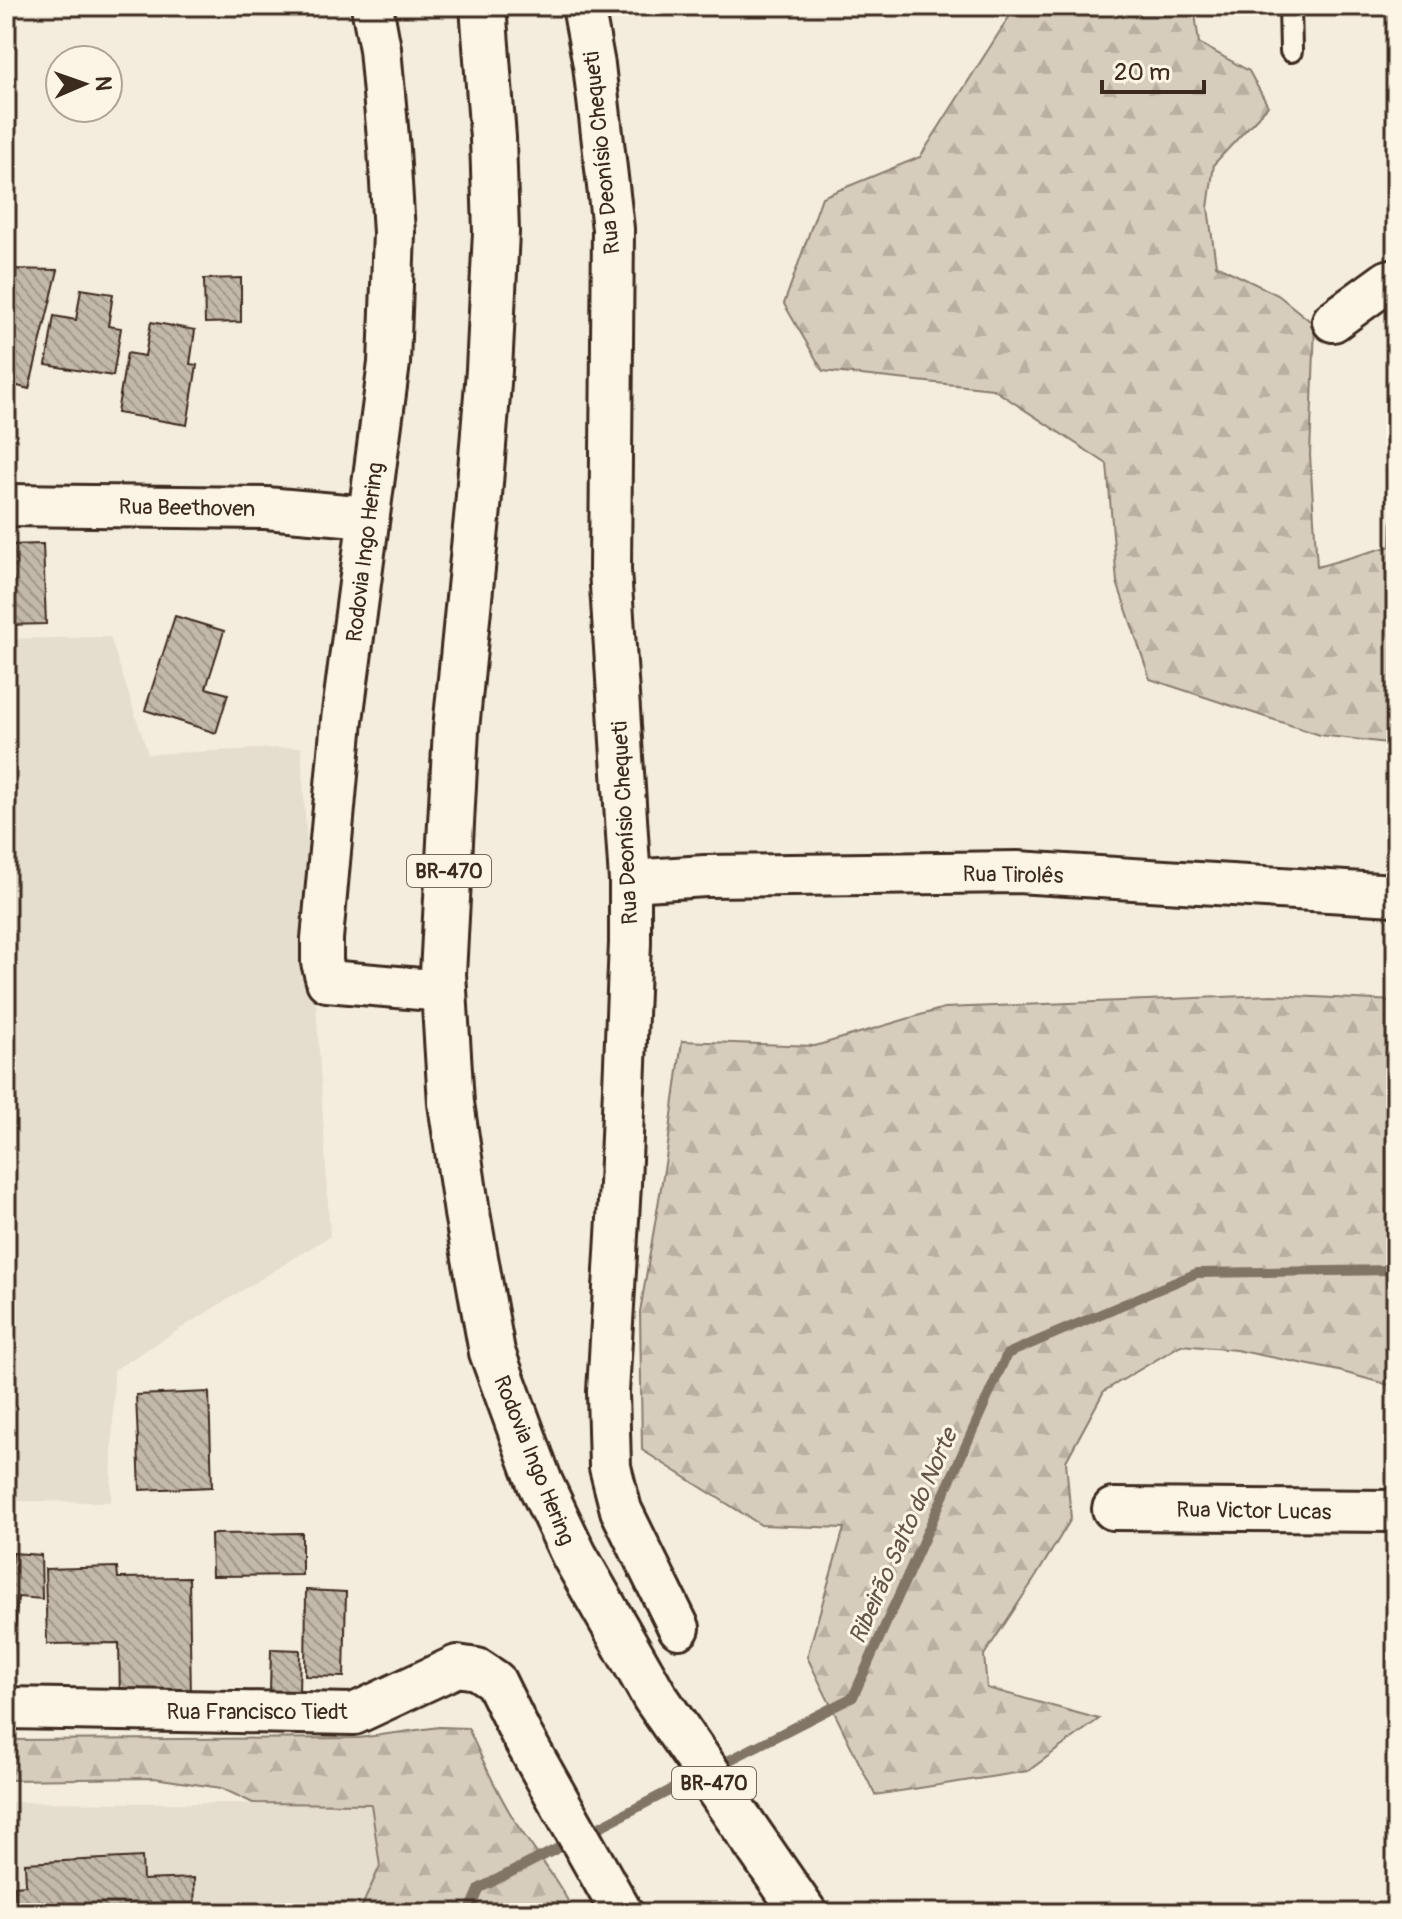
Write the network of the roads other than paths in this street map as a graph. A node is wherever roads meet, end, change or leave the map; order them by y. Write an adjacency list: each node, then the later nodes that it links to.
1 (372, 6): 9 (street, Rodovia Ingo Hering)
2 (483, 6): 12 (highway, Rodovia Ingo Hering / BR-470)
3 (583, 6): 10 (street, Rua Deonísio Chequeti)
4 (1290, 6): 5 (lane)
5 (1291, 51)
6 (1396, 279): 7 (street)
7 (1333, 321)
8 (6, 505): 9 (street, Rua Beethoven)
9 (368, 517): 12 (street, Rodovia Ingo Hering)
10 (630, 881): 11 (street, Rua Tirolês); 15 (street, Rua Deonísio Chequeti)
11 (1395, 895)
12 (444, 991): 18 (highway, Rodovia Ingo Hering / BR-470)
13 (1113, 1509): 14 (street, Rua Victor Lucas)
14 (1396, 1511)
15 (679, 1628)
16 (6, 1708): 17 (street, Rua Francisco Tiedt)
17 (622, 1913)
18 (804, 1913)

